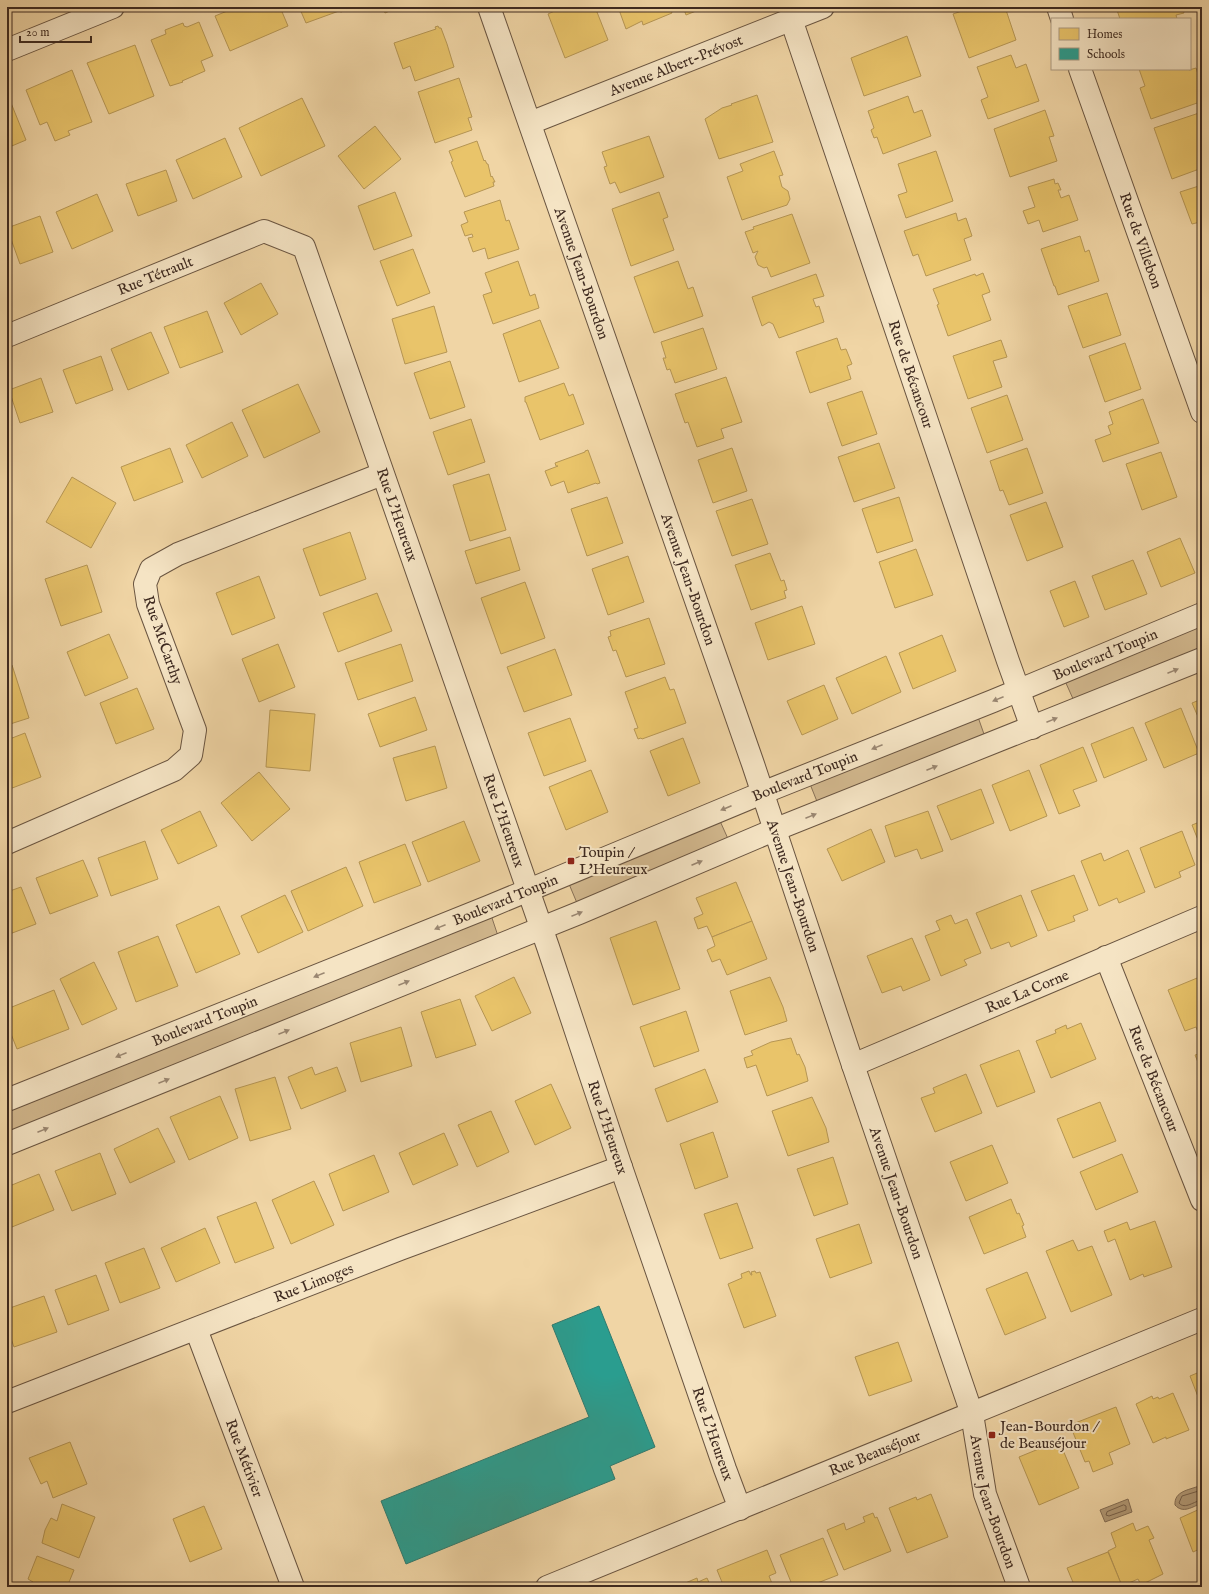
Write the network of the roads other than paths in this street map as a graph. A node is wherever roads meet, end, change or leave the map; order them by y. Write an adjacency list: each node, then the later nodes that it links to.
1 (113, 7): 5 (street)
2 (489, 7): 10 (street, Avenue Jean-Bourdon)
3 (823, 7): 7 (street, Avenue Albert-Prévost)
4 (1058, 7): 6 (street)
5 (83, 13): 8 (street)
6 (1062, 18)
7 (791, 19): 10 (street, Avenue Albert-Prévost); 17 (street, Rue de Bécancour)
8 (7, 50)
9 (1080, 70): 13 (street, Rue de Villebon)
10 (530, 123): 19 (street, Avenue Jean-Bourdon)
11 (304, 247): 12 (street, Rue Tétrault); 14 (street, Rue L'Heureux)
12 (7, 336)
13 (1202, 412)
14 (382, 474): 21 (street, Rue McCarthy); 22 (street, Rue L'Heureux)
15 (1202, 614): 17 (street, Boulevard Toupin)
16 (1202, 659): 18 (street, one-way to 16)
17 (1018, 691): 18 (street, Rue de Bécancour); 19 (street, Boulevard Toupin, one-way to 19)
18 (1032, 728): 20 (street, one-way to 18)
19 (762, 793): 20 (street, Avenue Jean-Bourdon); 22 (street, Boulevard Toupin, one-way to 22)
20 (774, 830): 24 (street, one-way to 20); 26 (street, Avenue Jean-Bourdon)
21 (7, 843)
22 (528, 890): 24 (street, Rue L'Heureux); 27 (street, Boulevard Toupin, one-way to 27)
23 (1202, 918): 25 (street, Rue La Corne)
24 (541, 928): 28 (street, one-way to 24); 29 (street, Rue L'Heureux)
25 (1106, 957): 26 (street, Rue La Corne); 30 (street, Rue de Bécancour)
26 (853, 1065): 34 (street, Avenue Jean-Bourdon)
27 (7, 1100)
28 (7, 1144)
29 (621, 1167): 32 (street, Rue Limoges); 35 (street, Rue L'Heureux)
30 (1202, 1200)
31 (1202, 1319): 34 (street, Rue Beauséjour)
32 (196, 1330): 33 (street, Rue Limoges); 36 (street, Rue Métivier)
33 (7, 1402)
34 (972, 1414): 35 (street, Rue Beauséjour); 38 (street, Avenue Jean-Bourdon)
35 (740, 1509): 37 (street, Rue Beauséjour)
36 (293, 1587)
37 (546, 1587)
38 (1019, 1587)

